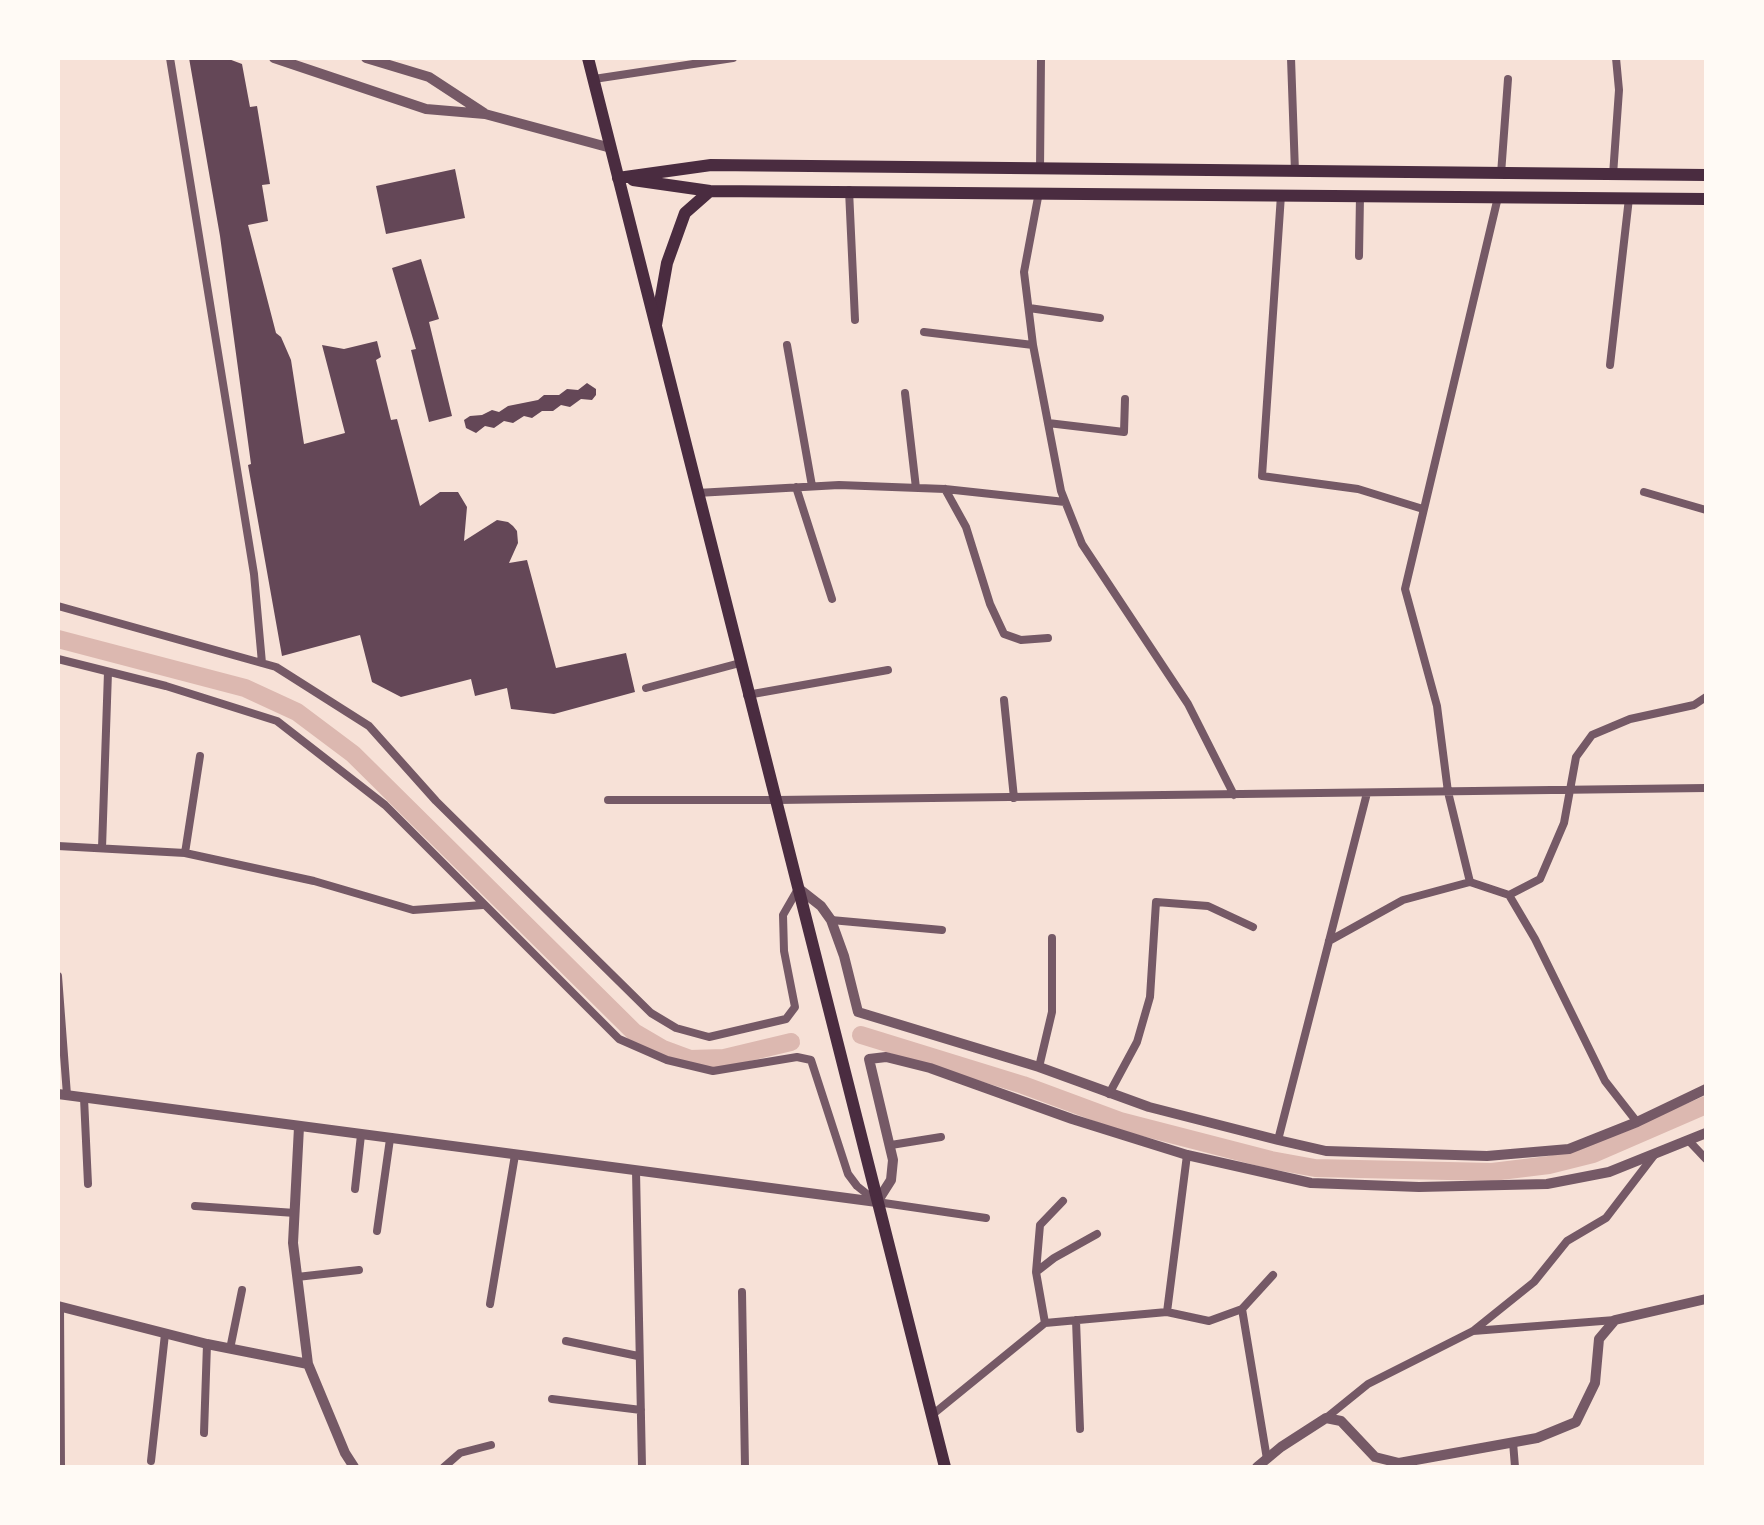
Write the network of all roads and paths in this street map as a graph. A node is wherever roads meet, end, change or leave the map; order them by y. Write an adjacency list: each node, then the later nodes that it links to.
1 (170, 58): 52 (street)
2 (274, 58): 11 (street)
3 (366, 58): 11 (street)
4 (588, 58): 9 (main road)
5 (733, 58): 9 (street)
6 (1041, 58): 13 (street)
7 (1291, 58): 14 (street)
8 (1616, 58): 16 (street)
9 (594, 79): 12 (main road)
10 (1508, 79): 15 (street)
11 (485, 114): 12 (street)
12 (612, 153): 18 (main road)
13 (1040, 170): 14 (main road); 18 (main road); 21 (main road)
14 (1295, 173): 15 (main road)
15 (1501, 174): 16 (main road)
16 (1613, 175): 17 (main road)
17 (1706, 175)
18 (618, 178): 20 (main road); 31 (main road)
19 (849, 190): 20 (main road); 21 (main road); 30 (street)
20 (710, 191): 31 (main road)
21 (1039, 192): 22 (main road); 28 (street)
22 (1281, 195): 23 (main road); 46 (street)
23 (1360, 196): 24 (main road); 27 (street)
24 (1498, 197): 25 (main road); 46 (street)
25 (1629, 198): 26 (main road); 35 (street)
26 (1706, 199)
27 (1359, 256)
28 (1029, 308): 29 (street); 34 (street)
29 (1100, 318)
30 (855, 320)
31 (656, 328): 44 (main road)
32 (924, 332): 34 (street)
33 (787, 345): 39 (street)
34 (1033, 345): 38 (street)
35 (1610, 365)
36 (905, 393): 41 (street)
37 (1125, 399): 38 (street)
38 (1048, 423): 45 (street)
39 (812, 486): 40 (street); 41 (street)
40 (796, 487): 44 (street); 48 (street)
41 (916, 488): 42 (street)
42 (945, 489): 45 (street); 50 (street)
43 (1644, 492): 47 (street)
44 (697, 493): 53 (main road)
45 (1065, 502): 65 (street)
46 (1423, 509): 63 (street)
47 (1706, 510)
48 (832, 599)
49 (58, 606): 52 (street)
50 (1048, 638)
51 (58, 659): 55 (street)
52 (262, 663): 73 (street)
53 (740, 663): 56 (street); 57 (main road)
54 (888, 670): 57 (street)
55 (108, 672): 70 (street); 75 (street)
56 (646, 688)
57 (747, 695): 68 (main road)
58 (1706, 697): 62 (street)
59 (1004, 700): 66 (street)
60 (200, 756): 71 (street)
61 (1706, 788): 62 (street)
62 (1572, 790): 63 (street); 74 (street)
63 (1448, 792): 64 (street); 72 (street)
64 (1367, 793): 65 (street); 80 (street)
65 (1234, 795): 66 (street)
66 (1014, 798): 68 (street)
67 (608, 800): 68 (street)
68 (777, 800): 73 (main road)
69 (58, 846): 70 (street)
70 (102, 848): 71 (street)
71 (185, 853): 75 (street)
72 (1470, 882): 74 (street); 80 (street)
73 (798, 888): 76 (street); 104 (main road)
74 (1509, 895): 87 (street)
75 (483, 905): 104 (street)
76 (831, 920): 78 (street); 82 (street)
77 (1253, 927): 84 (street)
78 (942, 930)
79 (1052, 938): 82 (street)
80 (1329, 941): 93 (street)
81 (58, 978): 85 (street)
82 (1039, 1067): 84 (street)
83 (1706, 1089): 87 (street)
84 (1109, 1094): 93 (street)
85 (62, 1095): 86 (street)
86 (84, 1098): 88 (street); 101 (street)
87 (1637, 1122): 93 (street)
88 (299, 1127): 90 (street); 106 (street)
89 (1706, 1133): 94 (street)
90 (361, 1135): 92 (street); 102 (street)
91 (941, 1137): 95 (street)
92 (390, 1139): 97 (street); 108 (street)
93 (1278, 1140)
94 (1689, 1141): 96 (street); 99 (street)
95 (891, 1145): 98 (street); 104 (street)
96 (1656, 1154): 98 (street); 124 (street)
97 (515, 1155): 100 (street); 117 (street)
98 (1187, 1155): 120 (street)
99 (1706, 1159)
100 (636, 1171): 104 (street); 129 (street)
101 (88, 1184)
102 (355, 1189)
103 (1063, 1201): 111 (street)
104 (877, 1202): 107 (street); 133 (main road)
105 (195, 1206): 106 (street)
106 (295, 1213): 113 (street)
107 (986, 1218)
108 (377, 1231)
109 (1097, 1234): 111 (street)
110 (359, 1270): 113 (street)
111 (1036, 1272): 123 (street)
112 (1273, 1275): 119 (street)
113 (297, 1277): 130 (street)
114 (242, 1290): 128 (street)
115 (742, 1292): 146 (street)
116 (1706, 1299): 122 (street)
117 (490, 1304)
118 (59, 1306): 125 (street); 138 (street)
119 (1242, 1309): 120 (street); 140 (street)
120 (1167, 1312): 121 (street)
121 (1076, 1320): 123 (street); 135 (street)
122 (1615, 1320): 124 (street); 137 (street)
123 (1045, 1323): 133 (street)
124 (1473, 1331): 134 (street)
125 (165, 1334): 127 (street); 141 (street)
126 (566, 1341): 129 (street)
127 (207, 1344): 128 (street); 136 (street)
128 (230, 1349): 130 (street)
129 (638, 1356): 132 (street)
130 (308, 1364): 143 (street)
131 (552, 1399): 132 (street)
132 (641, 1410): 145 (street)
133 (932, 1415): 147 (main road)
134 (1326, 1418): 137 (street); 140 (street)
135 (1080, 1429)
136 (204, 1433)
137 (1513, 1442): 149 (street)
138 (59, 1444): 142 (street)
139 (491, 1445): 144 (street)
140 (1267, 1459): 148 (street)
141 (151, 1461)
142 (61, 1467)
143 (354, 1467)
144 (444, 1467)
145 (642, 1467)
146 (745, 1467)
147 (945, 1467)
148 (1257, 1467)
149 (1515, 1467)

